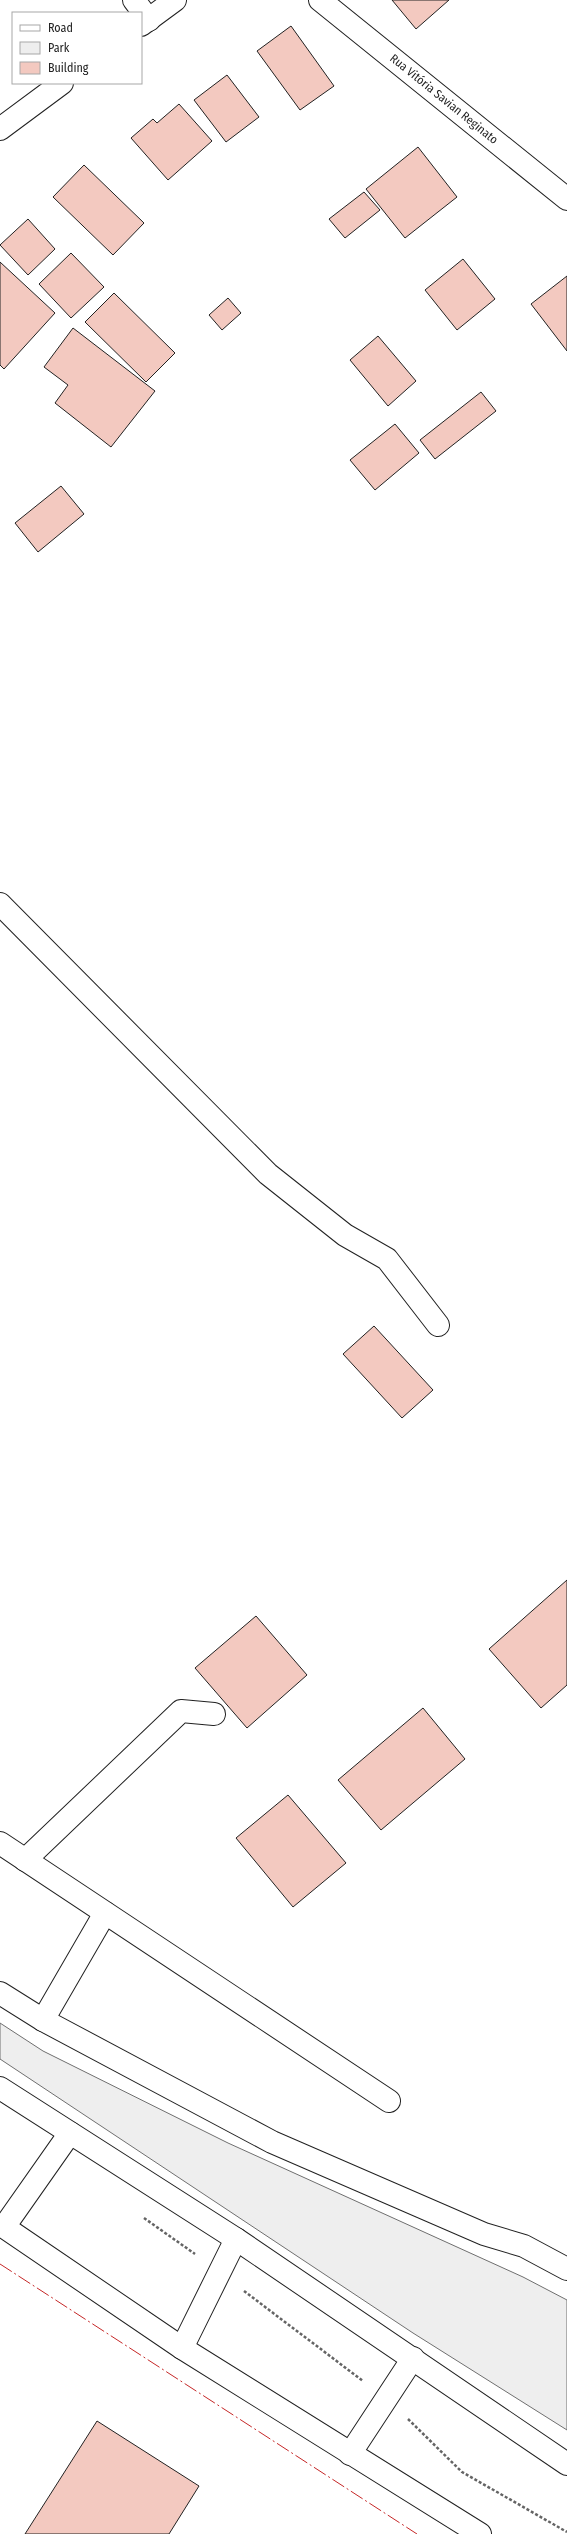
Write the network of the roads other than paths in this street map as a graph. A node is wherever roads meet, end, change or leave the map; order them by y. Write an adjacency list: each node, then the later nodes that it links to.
1 (134, 0): 4 (main road)
2 (175, 0): 5 (main road)
3 (320, 0): 8 (main road, Rua Vitória Savian Reginato)
4 (140, 12)
5 (145, 22)
6 (61, 84): 7 (main road)
7 (0, 129)
8 (567, 199)
9 (0, 904): 10 (main road)
10 (438, 1325)
11 (214, 1714): 13 (main road)
12 (0, 1843): 13 (main road)
13 (25, 1860): 14 (main road)
14 (105, 1913): 16 (main road); 18 (main road)
15 (0, 1993): 16 (main road)
16 (43, 2020): 21 (main road)
17 (0, 2088): 19 (main road)
18 (389, 2100)
19 (70, 2133): 20 (main road); 22 (main road)
20 (236, 2239): 22 (main road); 23 (main road)
21 (567, 2269)
22 (182, 2348): 24 (main road)
23 (413, 2358): 24 (main road); 25 (main road)
24 (350, 2454): 26 (main road)
25 (567, 2464)
26 (480, 2534)

